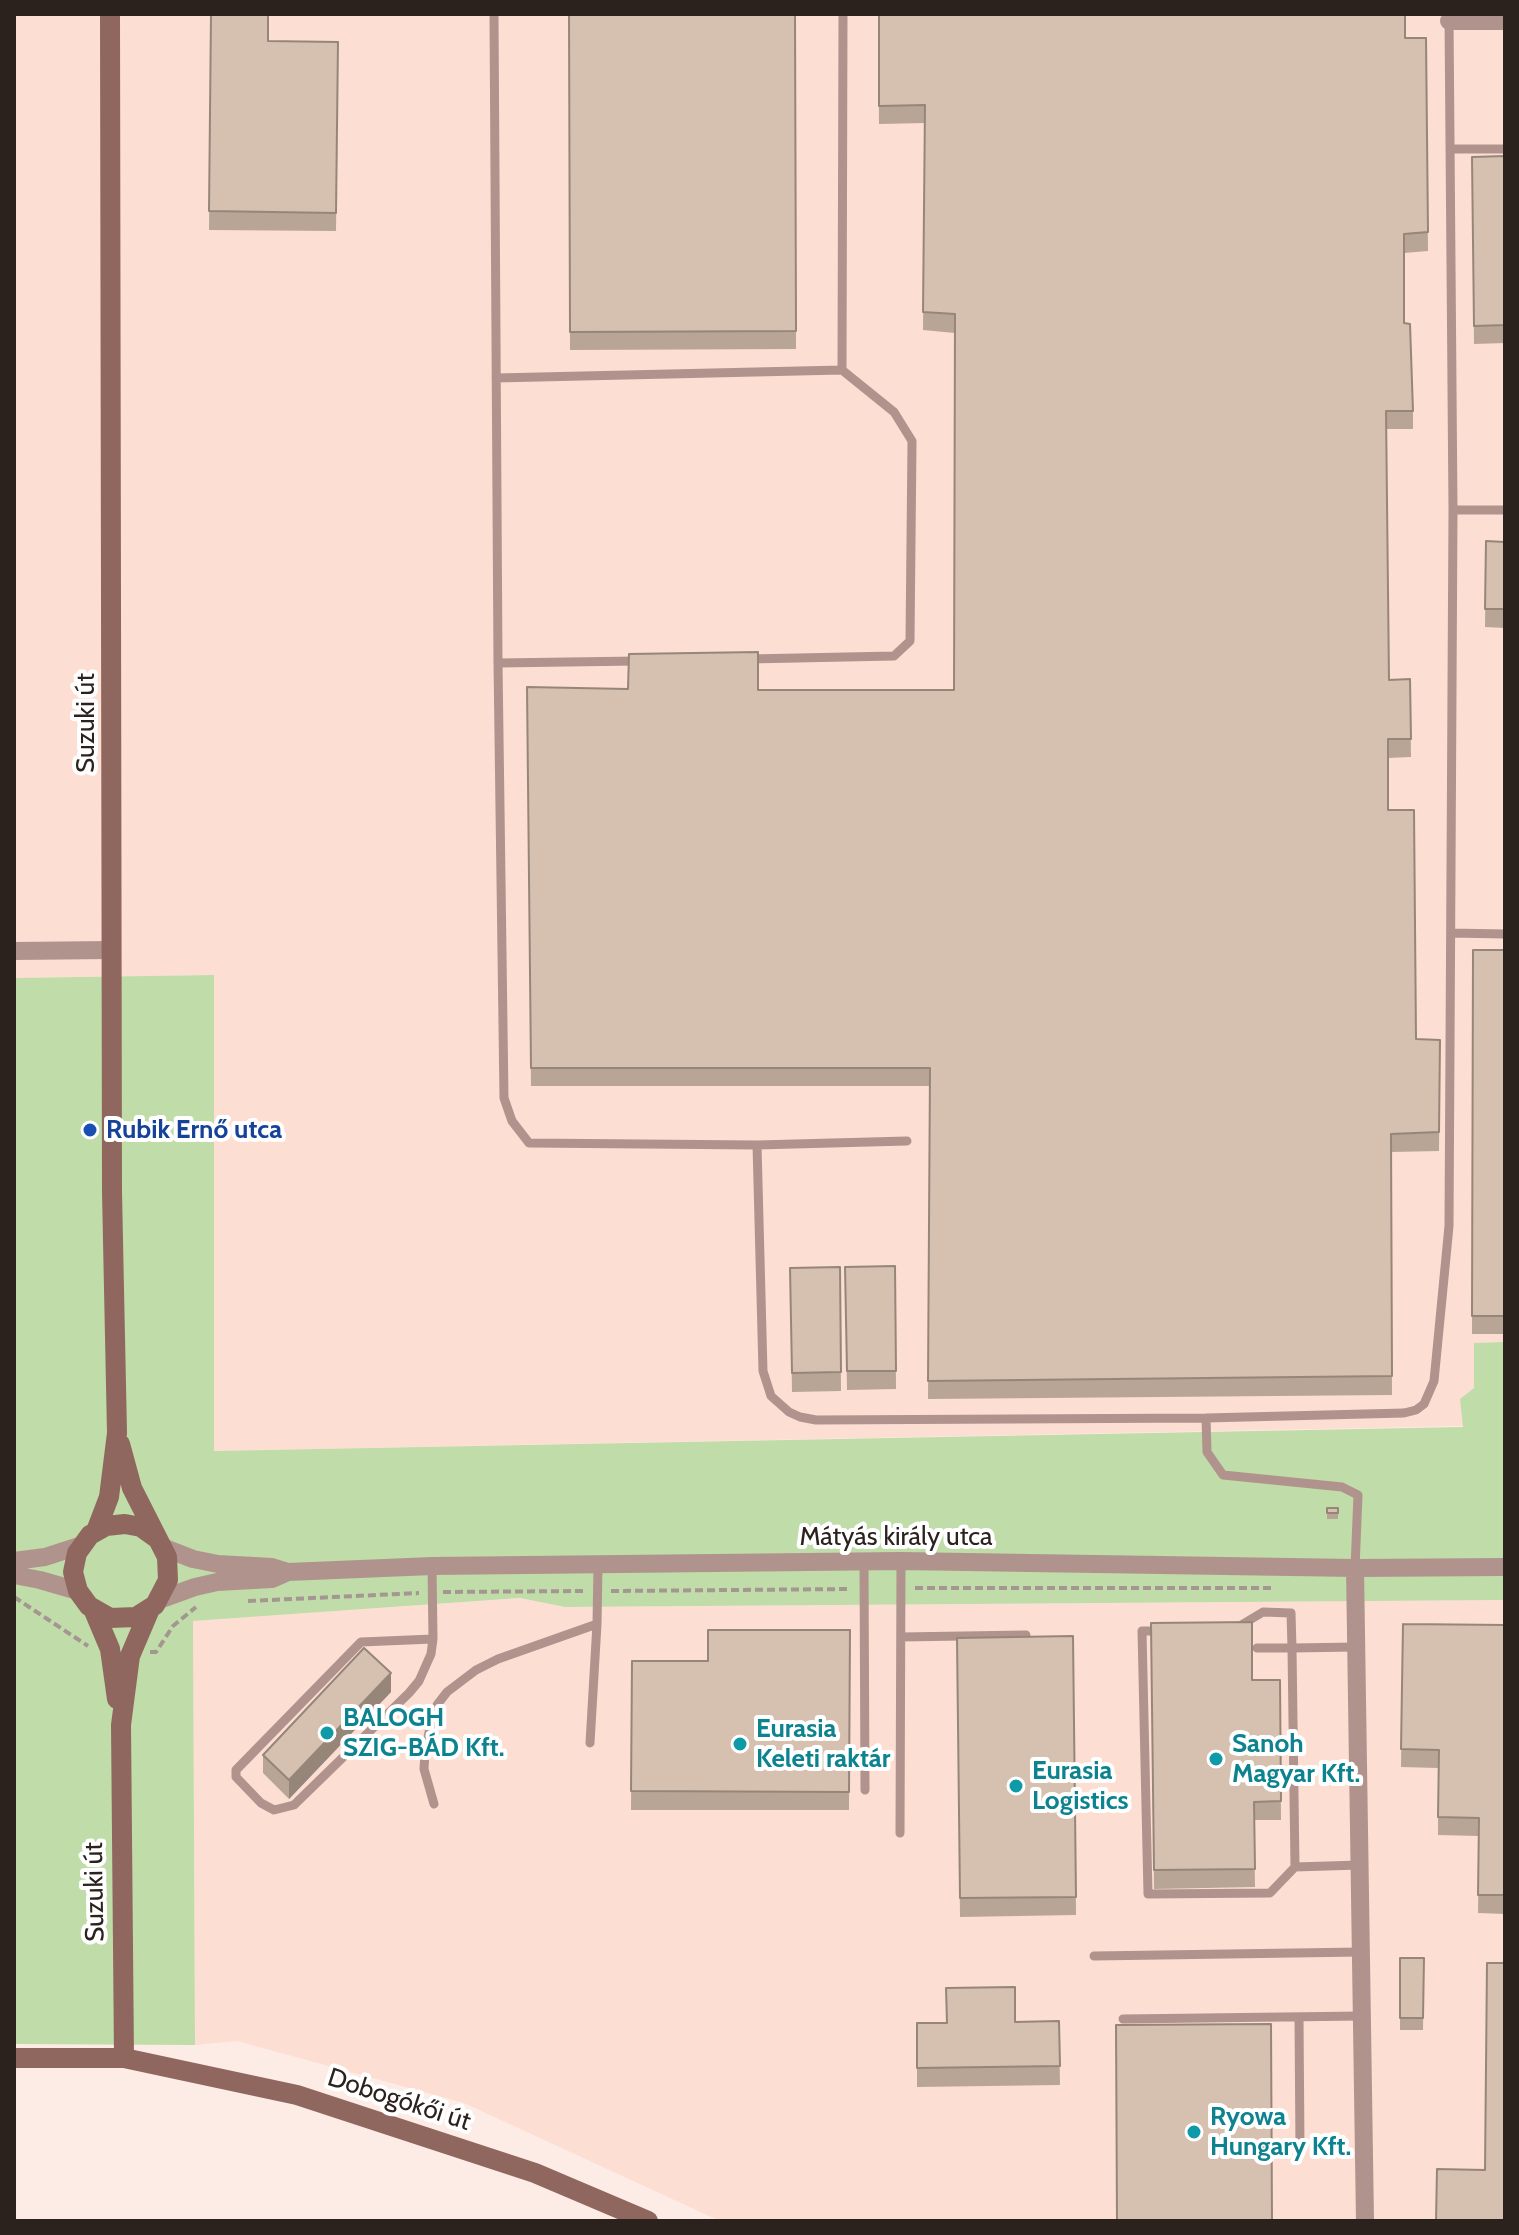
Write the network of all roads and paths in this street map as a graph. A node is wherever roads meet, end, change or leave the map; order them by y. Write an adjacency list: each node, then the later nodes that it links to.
1 (110, 14): 17 (main road, Suzuki út)
2 (494, 14): 9 (lane)
3 (843, 14): 8 (lane)
4 (1448, 17): 5 (street); 6 (lane)
5 (1505, 21)
6 (1450, 149): 7 (lane); 10 (lane)
7 (1505, 149)
8 (842, 370): 9 (lane); 12 (lane)
9 (496, 378): 14 (lane)
10 (1453, 510): 11 (lane); 15 (lane)
11 (1505, 510)
12 (735, 659)
13 (656, 661): 14 (lane)
14 (498, 663): 20 (lane)
15 (1451, 933): 16 (lane); 21 (lane)
16 (1505, 934)
17 (111, 950): 18 (street); 22 (main road, Suzuki út)
18 (14, 951)
19 (907, 1141): 20 (lane)
20 (757, 1145): 21 (lane)
21 (1206, 1418): 31 (lane)
22 (117, 1433): 23 (main road); 24 (main road)
23 (89, 1538): 24 (main road); 25 (street); 37 (main road)
24 (158, 1542): 32 (street, Mátyás király utca); 42 (main road)
25 (14, 1561)
26 (901, 1561): 27 (street, Mátyás király utca); 31 (street, Mátyás király utca); 34 (lane)
27 (864, 1562): 29 (street, Mátyás király utca); 36 (lane)
28 (432, 1566): 29 (street, Mátyás király utca); 32 (street, Mátyás király utca); 39 (lane)
29 (598, 1566): 38 (lane)
30 (1505, 1567): 31 (street, Mátyás király utca)
31 (1355, 1568): 51 (street)
32 (288, 1572): 42 (street, Mátyás király utca)
33 (14, 1575): 37 (street)
34 (901, 1588): 35 (path); 49 (lane)
35 (1277, 1588)
36 (864, 1589): 38 (path); 58 (lane)
37 (78, 1591): 44 (main road)
38 (598, 1591): 39 (path); 45 (lane)
39 (433, 1592): 41 (path); 50 (lane)
40 (14, 1597): 55 (path)
41 (247, 1601)
42 (155, 1604): 44 (main road); 54 (main road)
43 (201, 1604): 54 (path)
44 (94, 1611): 55 (main road)
45 (597, 1624): 57 (lane); 59 (lane)
46 (1172, 1631): 62 (lane)
47 (1231, 1631): 53 (lane)
48 (1026, 1635): 49 (lane)
49 (901, 1637): 60 (lane)
50 (433, 1639): 50 (lane)
51 (1356, 1647): 53 (lane); 61 (street)
52 (1257, 1648): 53 (lane)
53 (1292, 1648): 62 (lane)
54 (131, 1652): 56 (main road)
55 (110, 1653): 56 (main road)
56 (121, 1725): 69 (main road, Suzuki út)
57 (590, 1743)
58 (865, 1790)
59 (434, 1804)
60 (900, 1833)
61 (1360, 1865): 62 (lane); 63 (street)
62 (1295, 1867)
63 (1361, 1952): 64 (lane); 65 (street)
64 (1094, 1956)
65 (1362, 2016): 66 (lane); 72 (street)
66 (1299, 2017): 67 (lane); 70 (lane)
67 (1123, 2019)
68 (14, 2058): 69 (main road, Dobogókői út)
69 (124, 2058): 71 (main road, Dobogókői út)
70 (1300, 2150)
71 (648, 2221)
72 (1365, 2221)

